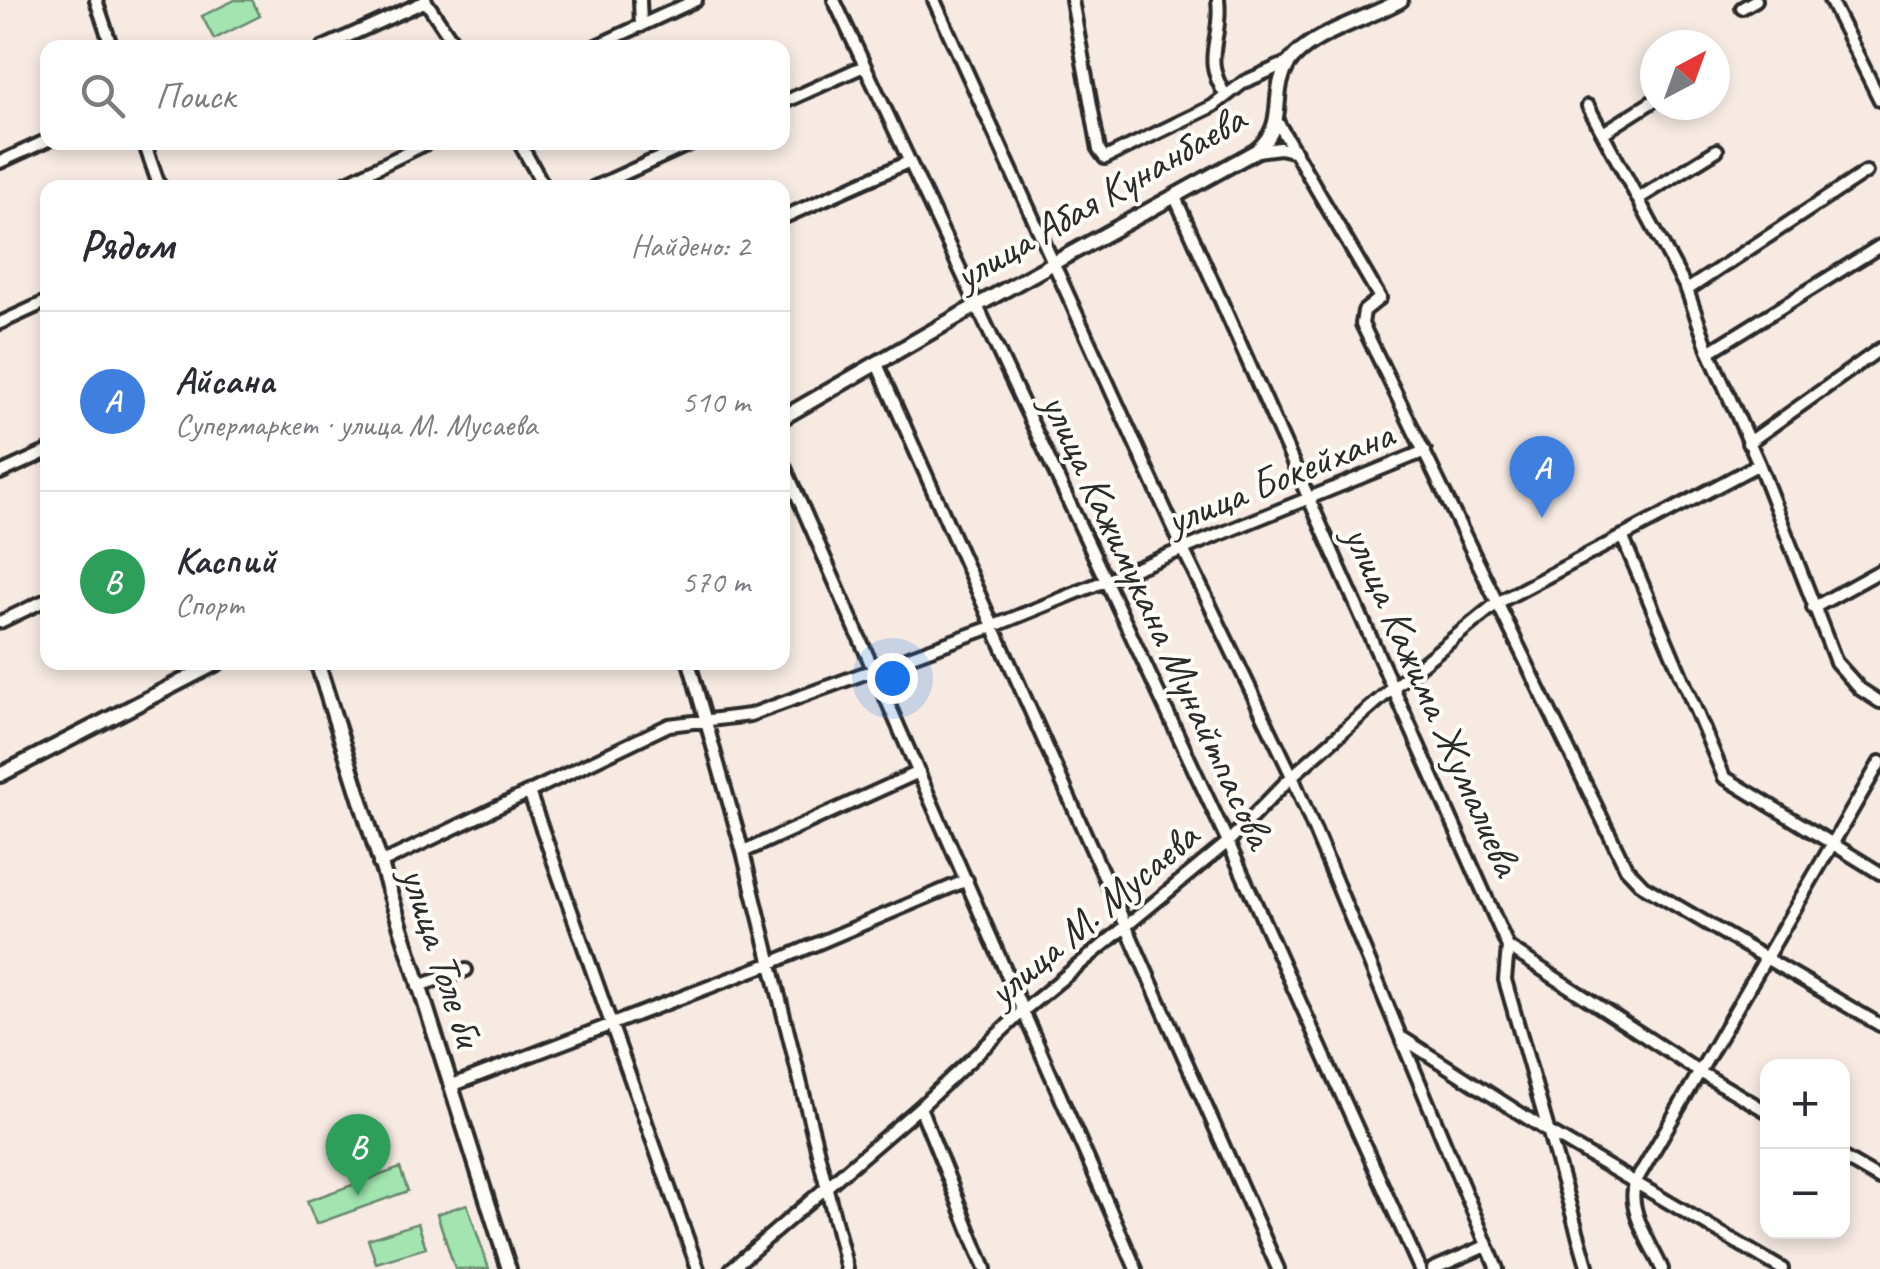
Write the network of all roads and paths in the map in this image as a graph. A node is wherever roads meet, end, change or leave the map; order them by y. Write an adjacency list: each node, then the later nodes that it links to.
1 (96, 0): 15 (street)
2 (640, 0): 14 (street)
3 (696, 0): 14 (street)
4 (834, 0): 20 (street, улица Кажимукана Мунайтпасова)
5 (934, 0): 47 (street, улица Кажимукана Мунайтпасова)
6 (1072, 0): 22 (street)
7 (1218, 0): 22 (street)
8 (1401, 0): 12 (street)
9 (1756, 0): 13 (street)
10 (1830, 0): 21 (street)
11 (426, 1): 16 (street); 17 (street)
12 (1377, 7): 19 (street)
13 (1742, 8)
14 (641, 26): 18 (street)
15 (109, 40)
16 (340, 40)
17 (452, 40)
18 (610, 40)
19 (1290, 62): 22 (street); 26 (street, улица Абая Кунанбаева)
20 (864, 66): 23 (street); 37 (street, улица Кажимукана Мунайтпасова)
21 (1878, 93)
22 (1226, 96)
23 (790, 99)
24 (1588, 106): 27 (street)
25 (1640, 110): 27 (street)
26 (1278, 123): 34 (street, улица Абая Кунанбаева); 35 (street)
27 (1603, 134): 44 (street)
28 (40, 144): 36 (street)
29 (147, 150): 39 (street)
30 (412, 150): 40 (street)
31 (523, 150): 41 (street)
32 (676, 150): 42 (street)
33 (1717, 150): 44 (street)
34 (1256, 151): 35 (street); 43 (street, улица Абая Кунанбаева)
35 (1296, 152): 57 (street)
36 (0, 162)
37 (908, 162): 45 (street); 50 (street, улица Кажимукана Мунайтпасова)
38 (1866, 172): 48 (street)
39 (157, 180)
40 (351, 180)
41 (540, 180)
42 (611, 180)
43 (1175, 198): 47 (street, улица Абая Кунанбаева); 62 (street, улица Кажима Жумалиева)
44 (1638, 200): 48 (street)
45 (790, 214)
46 (1880, 246): 53 (street)
47 (1052, 264): 50 (street, улица Абая Кунанбаева); 64 (street, улица Кажимукана Мунайтпасова)
48 (1688, 290): 53 (street)
49 (40, 305): 51 (street)
50 (976, 306): 54 (street, улица Абая Кунанбаева); 66 (street, улица Кажимукана Мунайтпасова)
51 (0, 323)
52 (1880, 349): 56 (street)
53 (1709, 352): 56 (street)
54 (876, 364): 55 (street, улица Абая Кунанбаева); 71 (street)
55 (790, 413)
56 (1748, 442): 59 (street)
57 (1425, 450): 62 (street, улица Бокейхана); 67 (street)
58 (40, 455): 60 (street)
59 (1758, 464): 63 (street, улица М. Мусаева); 69 (street)
60 (0, 473)
61 (790, 479): 72 (street)
62 (1308, 499): 64 (street, улица Бокейхана); 76 (street, улица Кажима Жумалиева)
63 (1622, 536): 67 (street, улица М. Мусаева); 85 (street)
64 (1184, 551): 66 (street, улица Бокейхана); 82 (street, улица Кажимукана Мунайтпасова)
65 (1880, 571): 69 (street)
66 (1104, 582): 71 (street, улица Бокейхана); 84 (street, улица Кажимукана Мунайтпасова)
67 (1498, 602): 76 (street, улица М. Мусаева); 92 (street)
68 (40, 603): 70 (street)
69 (1812, 608): 77 (street)
70 (0, 622)
71 (994, 626): 72 (street, улица Бокейхана); 90 (street)
72 (874, 669): 78 (street, улица Бокейхана); 80 (street)
73 (203, 670): 81 (street)
74 (324, 670): 87 (street, улица Толе би)
75 (691, 670): 78 (street)
76 (1394, 686): 82 (street, улица М. Мусаева); 91 (street, улица Кажима Жумалиева)
77 (1880, 702)
78 (704, 719): 83 (street, улица Бокейхана); 86 (street)
79 (1880, 762): 85 (street)
80 (919, 772): 86 (street); 89 (street)
81 (0, 775)
82 (1292, 776): 84 (street, улица М. Мусаева); 99 (street, улица Кажимукана Мунайтпасова)
83 (529, 792): 87 (street, улица Бокейхана); 97 (street)
84 (1228, 842): 90 (street, улица М. Мусаева); 117 (street, улица Кажимукана Мунайтпасова)
85 (1832, 845): 88 (street); 92 (street)
86 (743, 852): 93 (street)
87 (379, 864): 95 (street, улица Толе би)
88 (1880, 873)
89 (966, 880): 93 (street); 96 (street)
90 (1126, 926): 96 (street, улица М. Мусаева); 116 (street)
91 (1508, 947): 100 (street); 104 (street)
92 (1765, 957): 98 (street); 100 (street)
93 (769, 964): 97 (street); 108 (street)
94 (466, 970): 95 (street)
95 (418, 986): 101 (street, улица Толе би)
96 (1023, 1011): 102 (street, улица М. Мусаева); 115 (street)
97 (611, 1024): 101 (street); 111 (street)
98 (1880, 1025)
99 (1400, 1036): 104 (street); 109 (street, улица Кажимукана Мунайтпасова)
100 (1698, 1071): 103 (street); 107 (street)
101 (450, 1086): 110 (street, улица Толе би)
102 (920, 1107): 108 (street, улица М. Мусаева); 114 (street)
103 (1760, 1107)
104 (1546, 1130): 107 (street); 120 (street)
105 (1850, 1162): 106 (street)
106 (1880, 1179)
107 (1636, 1181): 121 (street); 122 (street)
108 (827, 1186): 112 (street, улица М. Мусаева); 113 (street)
109 (1486, 1246): 118 (street); 119 (street, улица Кажимукана Мунайтпасова)
110 (509, 1269)
111 (698, 1269)
112 (731, 1269)
113 (846, 1269)
114 (985, 1269)
115 (1136, 1269)
116 (1278, 1269)
117 (1420, 1269)
118 (1433, 1269)
119 (1497, 1269)
120 (1588, 1269)
121 (1662, 1269)
122 (1782, 1269)

